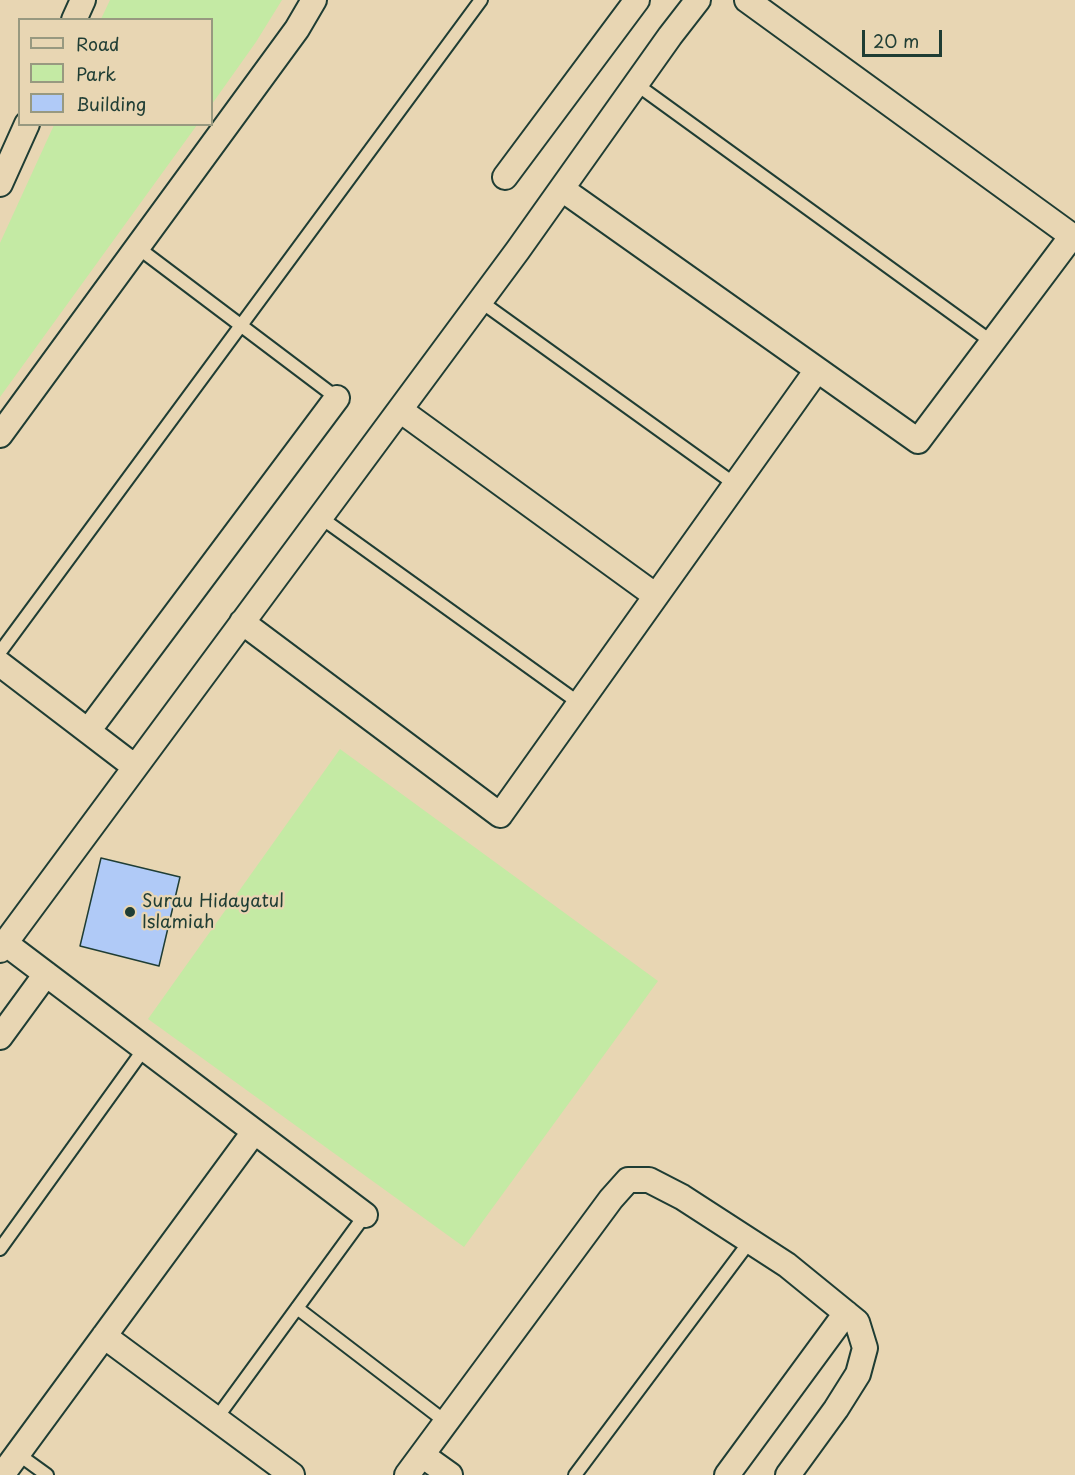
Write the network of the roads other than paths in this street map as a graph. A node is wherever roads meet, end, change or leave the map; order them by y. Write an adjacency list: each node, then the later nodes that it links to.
1 (83, 0): 7 (street)
2 (314, 0): 13 (street)
3 (481, 0): 15 (lane)
4 (638, 0): 10 (street)
5 (747, 0): 16 (street)
6 (690, 4): 8 (street)
7 (75, 18)
8 (636, 84): 12 (street); 16 (lane)
9 (26, 126): 11 (street)
10 (505, 177)
11 (0, 184)
12 (562, 189): 14 (street); 17 (street)
13 (137, 247): 15 (lane); 20 (street)
14 (480, 301): 19 (street); 21 (lane)
15 (241, 326): 18 (lane); 25 (lane)
16 (992, 342): 17 (street)
17 (818, 370): 21 (street)
18 (337, 398): 28 (street)
19 (400, 410): 22 (street); 23 (street)
20 (0, 435)
21 (736, 485): 23 (street)
22 (320, 517): 24 (street); 27 (lane)
23 (656, 596): 27 (street)
24 (242, 622): 27 (street); 29 (street)
25 (0, 652)
26 (0, 664): 28 (street)
27 (579, 703)
28 (88, 731): 29 (street)
29 (135, 767): 30 (street)
30 (2, 947): 31 (street)
31 (46, 974): 32 (street); 33 (street)
32 (0, 1037)
33 (144, 1049): 34 (street); 37 (lane)
34 (254, 1132): 35 (street); 40 (street)
35 (364, 1215): 38 (lane)
36 (750, 1241): 39 (street); 42 (street); 50 (lane)
37 (0, 1249)
38 (297, 1308): 41 (lane); 42 (lane)
39 (846, 1313): 51 (street); 52 (street)
40 (104, 1336): 41 (street); 43 (street)
41 (216, 1419): 47 (street)
42 (446, 1422): 44 (street)
43 (18, 1454): 45 (street); 46 (lane)
44 (422, 1455): 48 (street); 49 (street)
45 (2, 1475)
46 (47, 1475)
47 (292, 1475)
48 (407, 1475)
49 (450, 1475)
50 (574, 1475)
51 (727, 1475)
52 (788, 1475)

